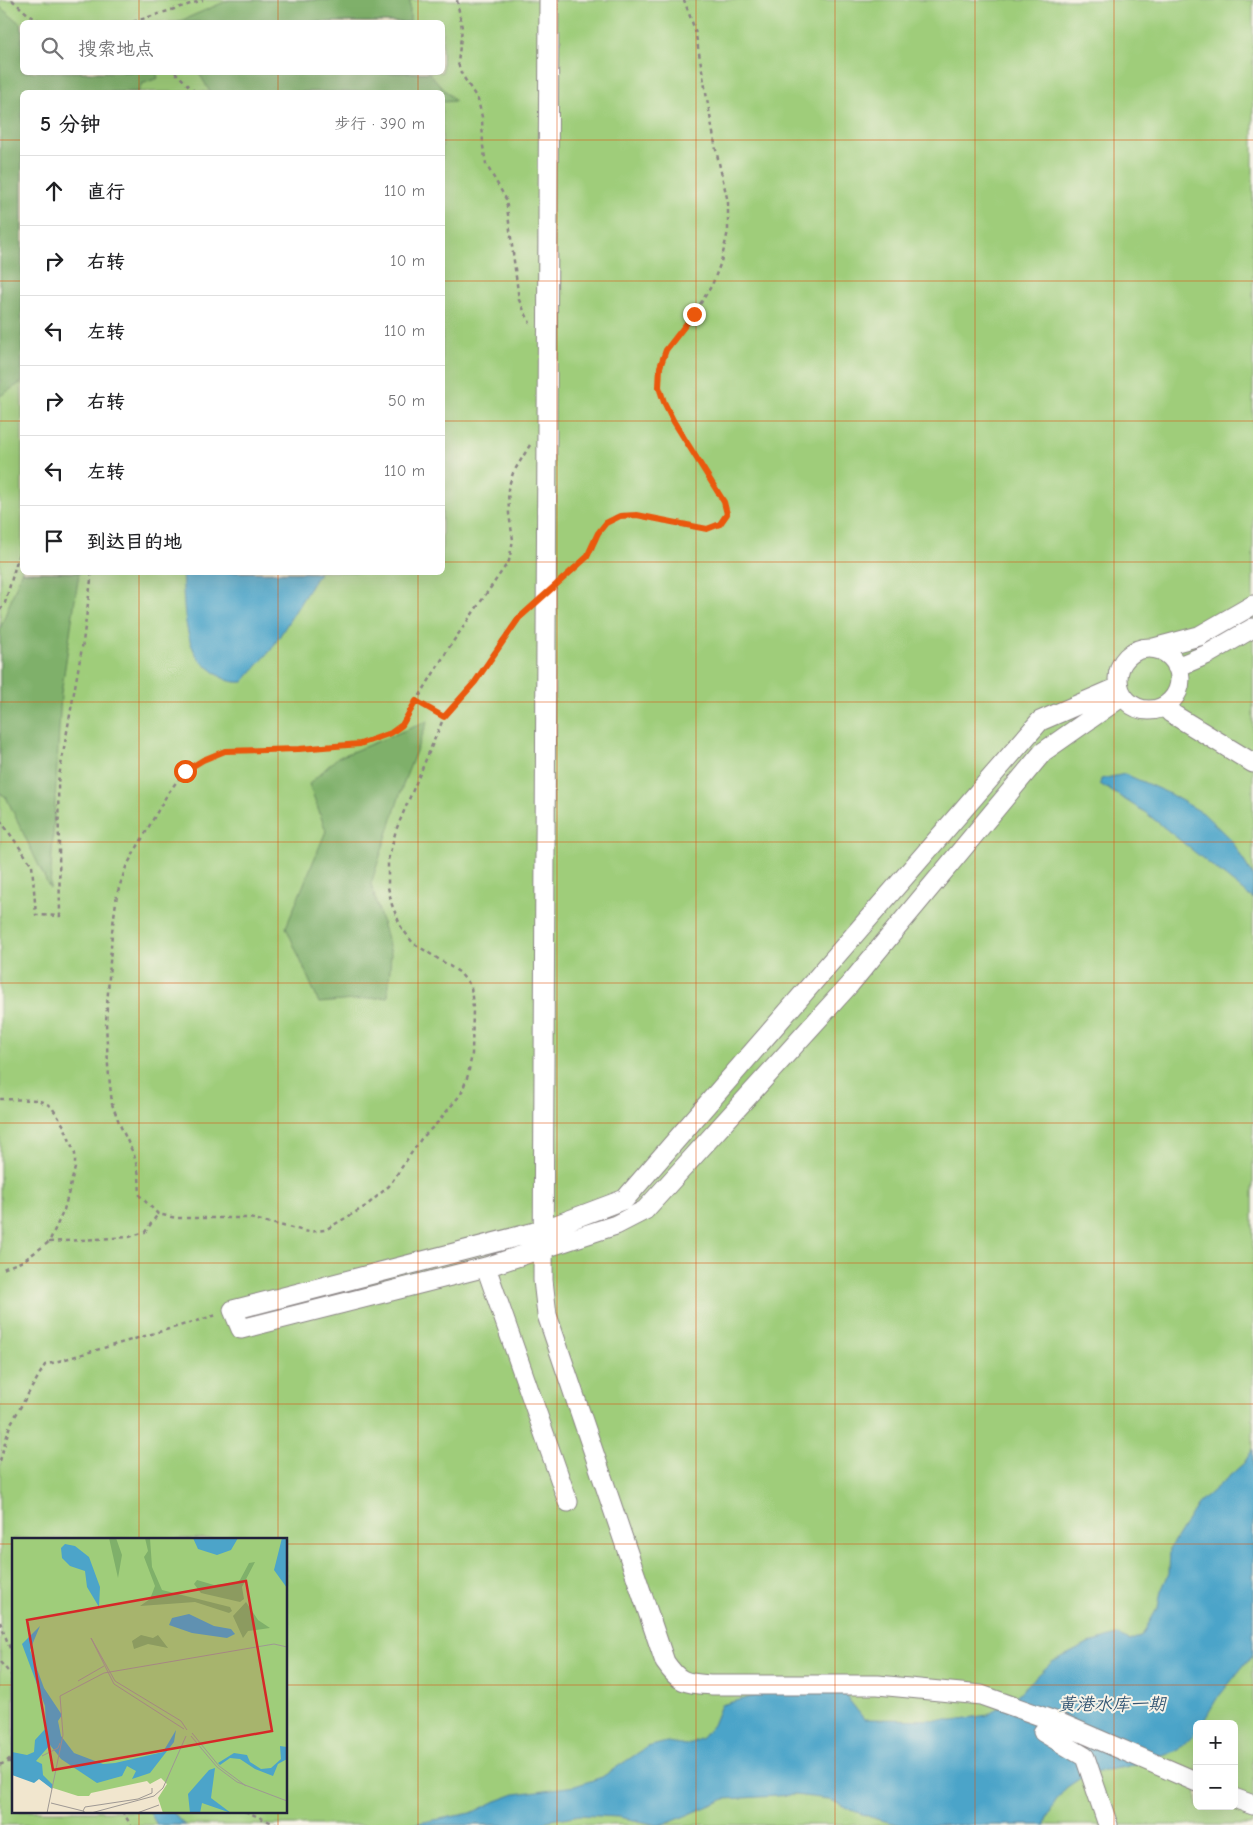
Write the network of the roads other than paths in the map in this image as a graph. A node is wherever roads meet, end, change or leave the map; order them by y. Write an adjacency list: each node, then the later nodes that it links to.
1 (549, 0): 9 (street)
2 (1253, 605): 4 (street)
3 (1253, 628): 5 (street)
4 (1154, 648): 5 (street); 6 (street)
5 (1177, 667): 7 (street)
6 (1121, 691): 7 (street); 9 (street); 10 (street)
7 (1164, 706): 8 (street)
8 (1253, 763)
9 (543, 1230): 10 (street); 11 (street)
10 (542, 1249): 11 (street); 14 (street)
11 (486, 1267): 12 (street)
12 (568, 1502)
13 (1043, 1732): 17 (street)
14 (1193, 1780)
15 (1238, 1799): 16 (street)
16 (1253, 1805)
17 (1108, 1825)

